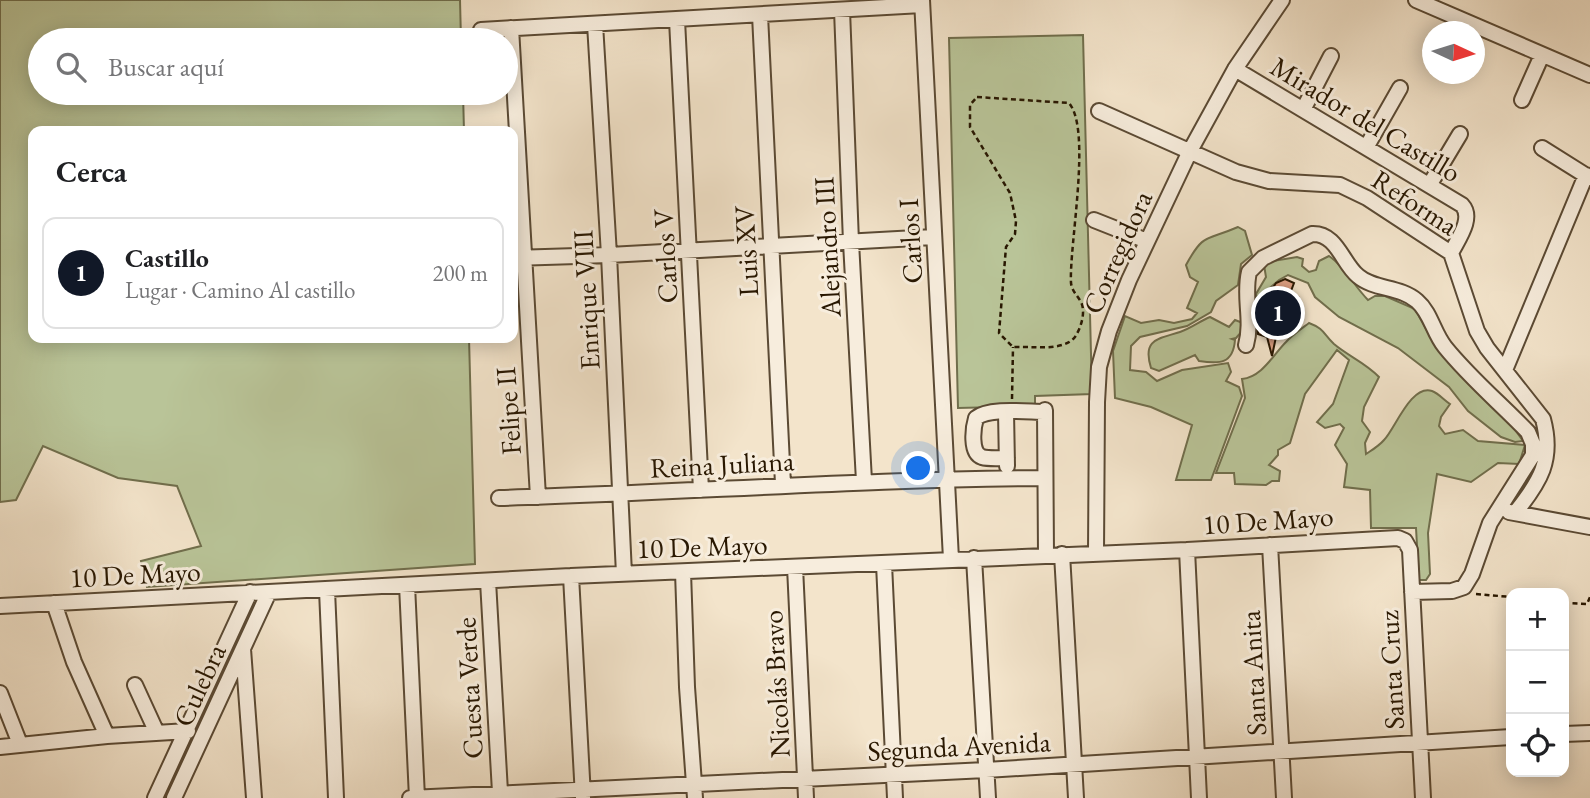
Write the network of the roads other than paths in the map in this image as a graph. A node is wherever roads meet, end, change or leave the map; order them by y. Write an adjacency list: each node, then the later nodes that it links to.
1 (725, 0): 7 (street)
2 (1282, 0): 13 (street, Corregidora)
3 (1416, 0): 11 (street)
4 (922, 2): 5 (street); 28 (street, Carlos I)
5 (842, 10): 6 (street); 30 (street, Alejandro III)
6 (760, 15): 7 (street); 31 (street, Luis XV)
7 (725, 17): 8 (street)
8 (677, 20): 9 (street); 32 (street, Carlos V)
9 (595, 24): 10 (street); 34 (street, Enrique VIII)
10 (511, 28)
11 (1542, 55): 14 (street); 16 (street)
12 (1331, 56): 18 (street)
13 (1235, 69): 18 (street, Mirador del Castillo); 24 (street, Corregidora)
14 (1590, 75)
15 (1400, 88): 22 (street)
16 (1522, 100)
17 (513, 105): 20 (street, Felipe II)
18 (1304, 108): 22 (street, Mirador del Castillo)
19 (1098, 111): 24 (street, Reforma)
20 (514, 126)
21 (1460, 134): 26 (street)
22 (1367, 146): 26 (street, Mirador del Castillo)
23 (1542, 148): 25 (street)
24 (1190, 151): 29 (street, Corregidora); 33 (street, Reforma)
25 (1588, 176): 37 (street)
26 (1430, 184): 33 (street, Mirador del Castillo)
27 (1094, 220): 29 (street)
28 (934, 237): 30 (street); 42 (street, Carlos I)
29 (1147, 241): 56 (street, Corregidora)
30 (851, 242): 31 (street); 43 (street, Alejandro III)
31 (770, 246): 32 (street); 44 (street, Luis XV)
32 (690, 250): 34 (street); 45 (street, Carlos V)
33 (1451, 253): 37 (street, Reforma)
34 (609, 255): 35 (street); 46 (street, Enrique VIII)
35 (518, 258): 47 (street, Felipe II)
36 (1246, 345): 49 (street)
37 (1504, 370): 50 (street, Reforma)
38 (1009, 412): 39 (street); 39 (street); 41 (street)
39 (1006, 458): 40 (street)
40 (1007, 478): 41 (street, Reina Juliana); 42 (street, Reina Juliana)
41 (1045, 478): 57 (street)
42 (947, 479): 43 (street, Reina Juliana); 60 (street, Carlos I)
43 (864, 481): 44 (street, Reina Juliana)
44 (783, 484): 45 (street, Reina Juliana)
45 (701, 489): 46 (street, Reina Juliana)
46 (619, 494): 47 (street, Reina Juliana); 64 (street, Enrique VIII)
47 (538, 497): 48 (street, Reina Juliana)
48 (499, 498)
49 (1498, 509): 50 (street); 71 (street)
50 (1515, 513): 51 (street); 52 (street)
51 (1590, 527)
52 (1590, 534)
53 (1405, 541): 54 (street, 10 De Mayo); 71 (street, Santa Cruz)
54 (1270, 545): 55 (street, 10 De Mayo); 86 (street, Santa Anita)
55 (1187, 550): 56 (street, 10 De Mayo); 87 (street)
56 (1096, 552): 58 (street, 10 De Mayo)
57 (1046, 554): 58 (street, 10 De Mayo); 59 (street, 10 De Mayo)
58 (1062, 554): 88 (street)
59 (974, 558): 60 (street, 10 De Mayo); 89 (street)
60 (951, 559): 61 (street, 10 De Mayo)
61 (884, 564): 62 (street, 10 De Mayo); 90 (street)
62 (794, 567): 63 (street, 10 De Mayo); 91 (street, Nicolás Bravo)
63 (682, 572): 64 (street, 10 De Mayo); 92 (street)
64 (624, 574): 65 (street, 10 De Mayo)
65 (571, 576): 66 (street, 10 De Mayo); 94 (street)
66 (488, 581): 67 (street, 10 De Mayo); 93 (street, Cuesta Verde)
67 (407, 585): 68 (street, 10 De Mayo); 95 (street)
68 (327, 590): 70 (street, 10 De Mayo); 99 (street)
69 (250, 592): 70 (street, 10 De Mayo); 72 (street, 10 De Mayo); 77 (street, Culebra)
70 (269, 592): 74 (street, Culebra)
71 (1412, 592): 83 (street, Santa Cruz)
72 (54, 603): 73 (street, 10 De Mayo); 81 (street)
73 (0, 606)
74 (243, 648): 97 (street, Culebra); 98 (street)
75 (135, 685): 78 (street)
76 (0, 693): 84 (street)
77 (188, 731): 78 (street); 96 (street, Culebra)
78 (157, 733): 81 (street)
79 (1590, 733): 80 (street)
80 (1569, 734)
81 (107, 736): 84 (street)
82 (1506, 737): 83 (street, Segunda Avenida)
83 (1419, 741): 86 (street, Segunda Avenida); 108 (street, Santa Cruz)
84 (20, 744): 85 (street)
85 (0, 747)
86 (1282, 751): 87 (street, Segunda Avenida); 107 (street, Santa Anita)
87 (1197, 757): 88 (street, Segunda Avenida); 106 (street)
88 (1074, 764): 89 (street, Segunda Avenida); 105 (street)
89 (986, 770): 90 (street, Segunda Avenida); 104 (street)
90 (894, 775): 91 (street, Segunda Avenida); 103 (street)
91 (805, 778): 92 (street, Segunda Avenida); 102 (street, Nicolás Bravo)
92 (694, 782): 94 (street, Segunda Avenida); 101 (street)
93 (500, 792): 94 (street, Segunda Avenida); 95 (street, Segunda Avenida)
94 (582, 794)
95 (417, 797): 100 (street, Segunda Avenida)
96 (155, 798)
97 (174, 798)
98 (254, 798)
99 (337, 798)
100 (410, 798)
101 (695, 798)
102 (806, 798)
103 (895, 798)
104 (988, 798)
105 (1076, 798)
106 (1199, 798)
107 (1284, 798)
108 (1423, 798)

